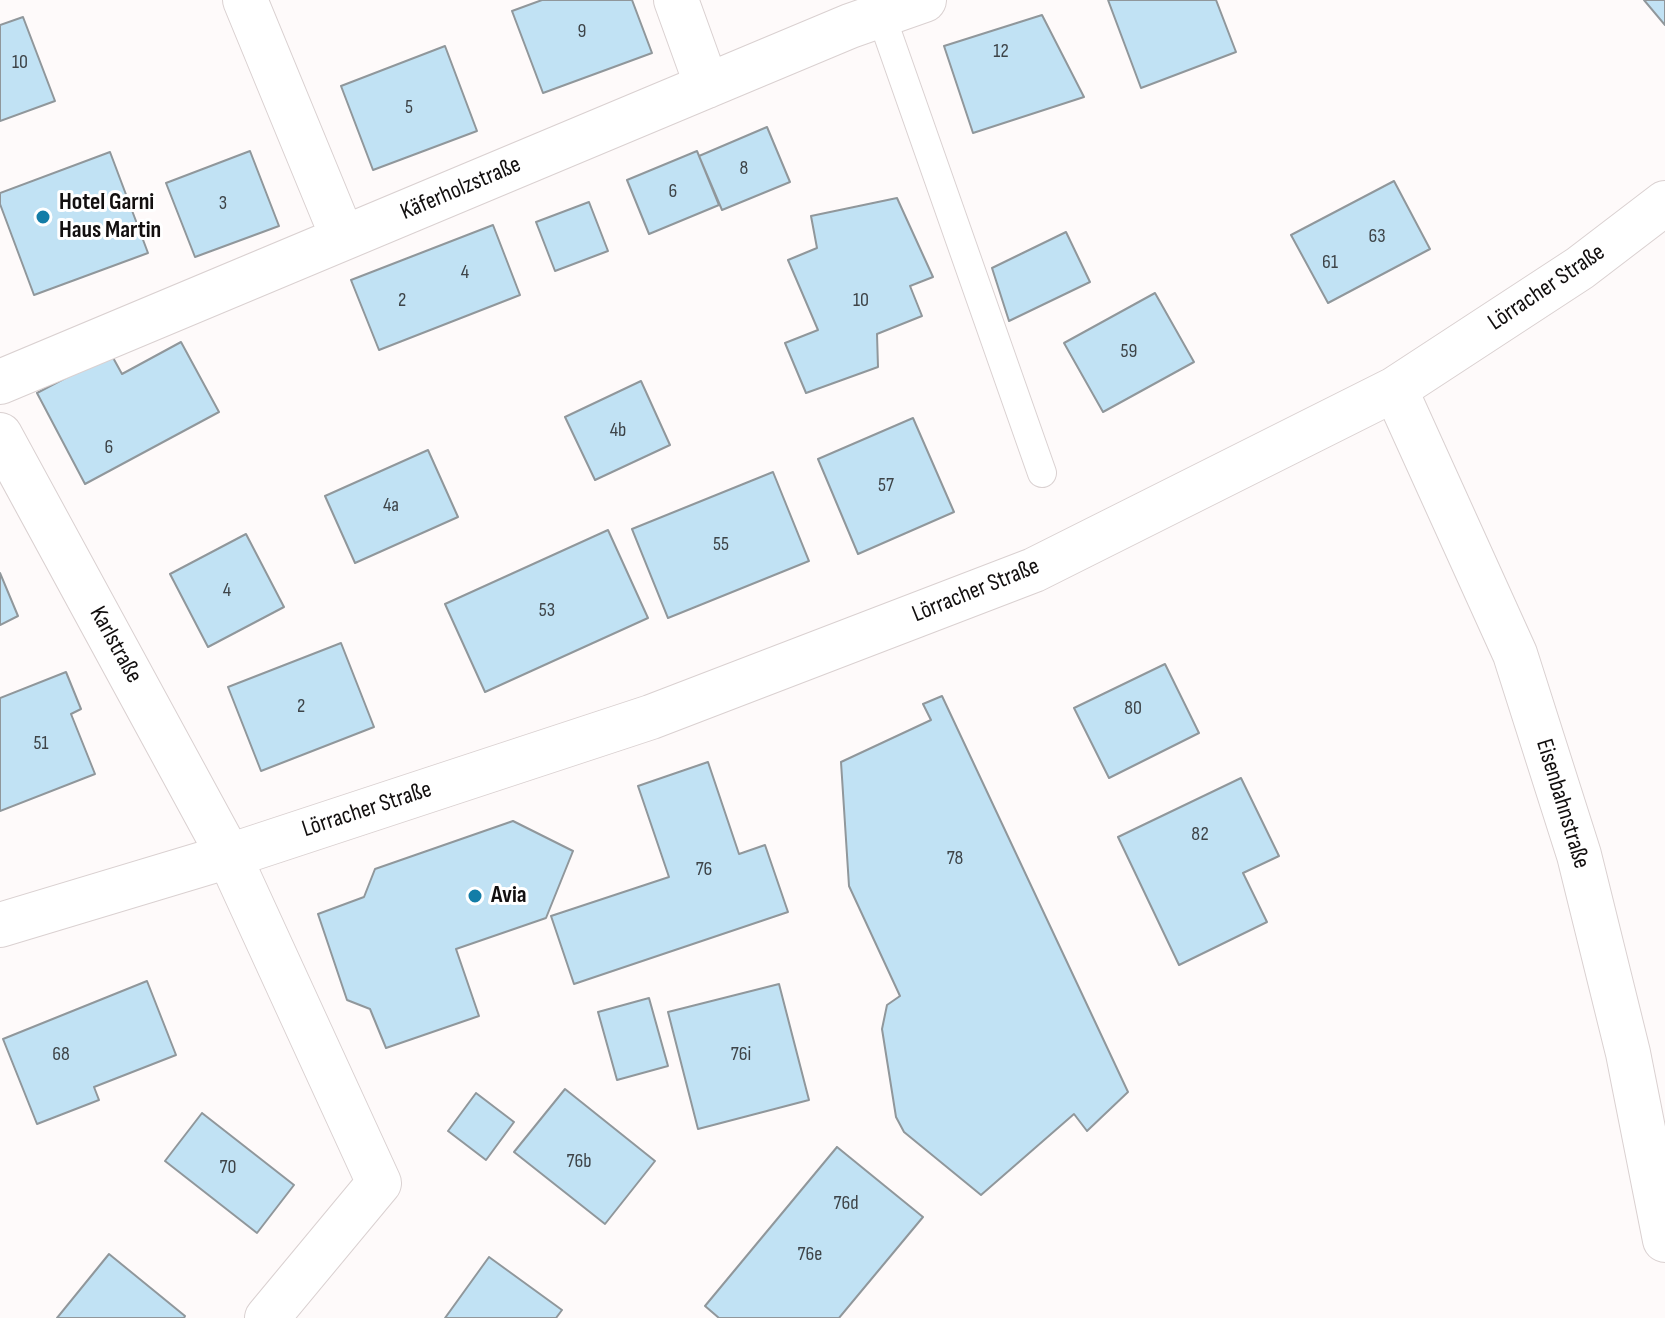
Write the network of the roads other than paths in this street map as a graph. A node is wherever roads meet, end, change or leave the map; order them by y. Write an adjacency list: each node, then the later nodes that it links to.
1 (245, 0): 7 (street)
2 (676, 0): 5 (street)
3 (924, 0): 4 (street, Käferholzstraße)
4 (881, 15): 5 (street, Käferholzstraße); 11 (lane)
5 (707, 86): 7 (street, Käferholzstraße)
6 (1665, 203): 9 (street, Lörracher Straße)
7 (343, 238): 8 (street, Käferholzstraße)
8 (0, 382)
9 (1395, 389): 12 (street, Lörracher Straße); 14 (street, Eisenbahnstraße)
10 (0, 435): 12 (street, Karlstraße)
11 (1042, 473)
12 (229, 856): 13 (street, Lörracher Straße); 15 (street)
13 (0, 925)
14 (1665, 1240)
15 (267, 1318)

